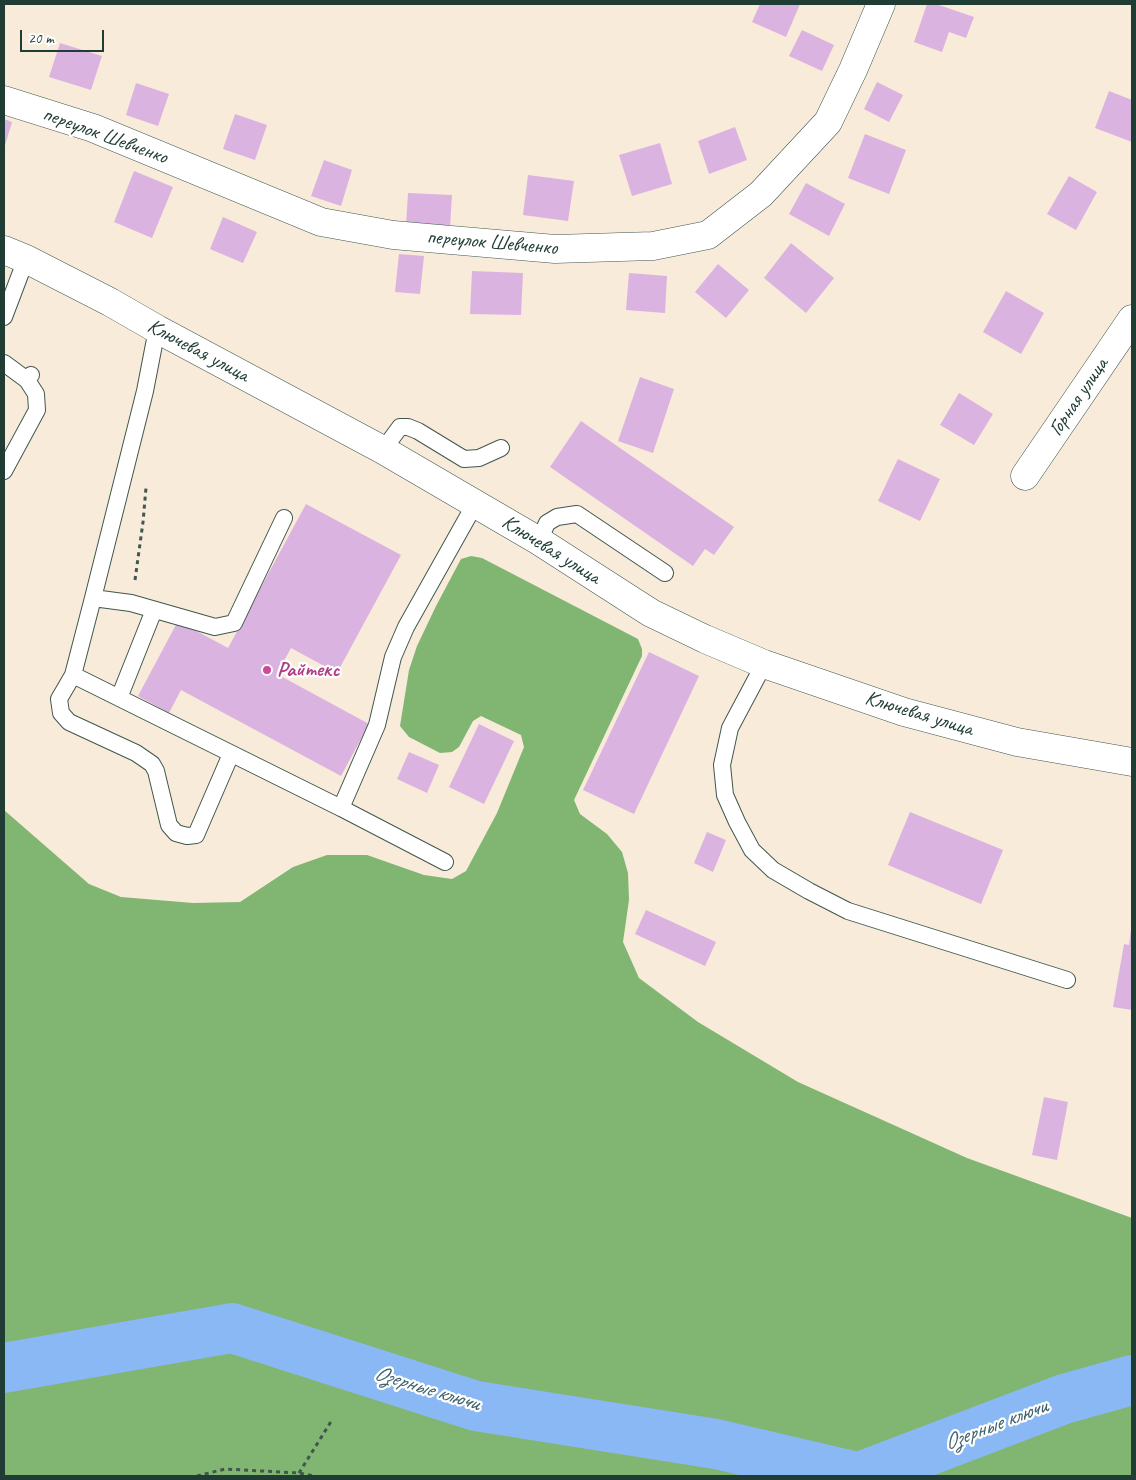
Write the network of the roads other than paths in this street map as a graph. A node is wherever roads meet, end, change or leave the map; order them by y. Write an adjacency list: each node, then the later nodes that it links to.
1 (882, 4): 2 (street, переулок Шевченко)
2 (4, 100)
3 (15, 255): 4 (lane); 6 (street, Ключевая улица)
4 (4, 317)
5 (1132, 319): 11 (street, Горная улица)
6 (157, 329): 9 (street, Ключевая улица); 16 (lane)
7 (4, 363): 10 (lane)
8 (501, 448): 9 (lane)
9 (384, 450): 12 (street, Ключевая улица)
10 (4, 471)
11 (1025, 476)
12 (475, 504): 14 (street, Ключевая улица); 23 (lane)
13 (284, 518): 17 (lane)
14 (539, 541): 15 (lane); 18 (street, Ключевая улица)
15 (665, 573)
16 (93, 598): 17 (lane); 19 (lane)
17 (154, 610): 20 (lane)
18 (764, 664): 22 (street, Ключевая улица); 25 (lane)
19 (72, 676): 20 (lane); 21 (lane)
20 (119, 698): 21 (lane)
21 (230, 754): 23 (lane)
22 (1132, 762)
23 (341, 808): 24 (lane)
24 (445, 862)
25 (1066, 980)

